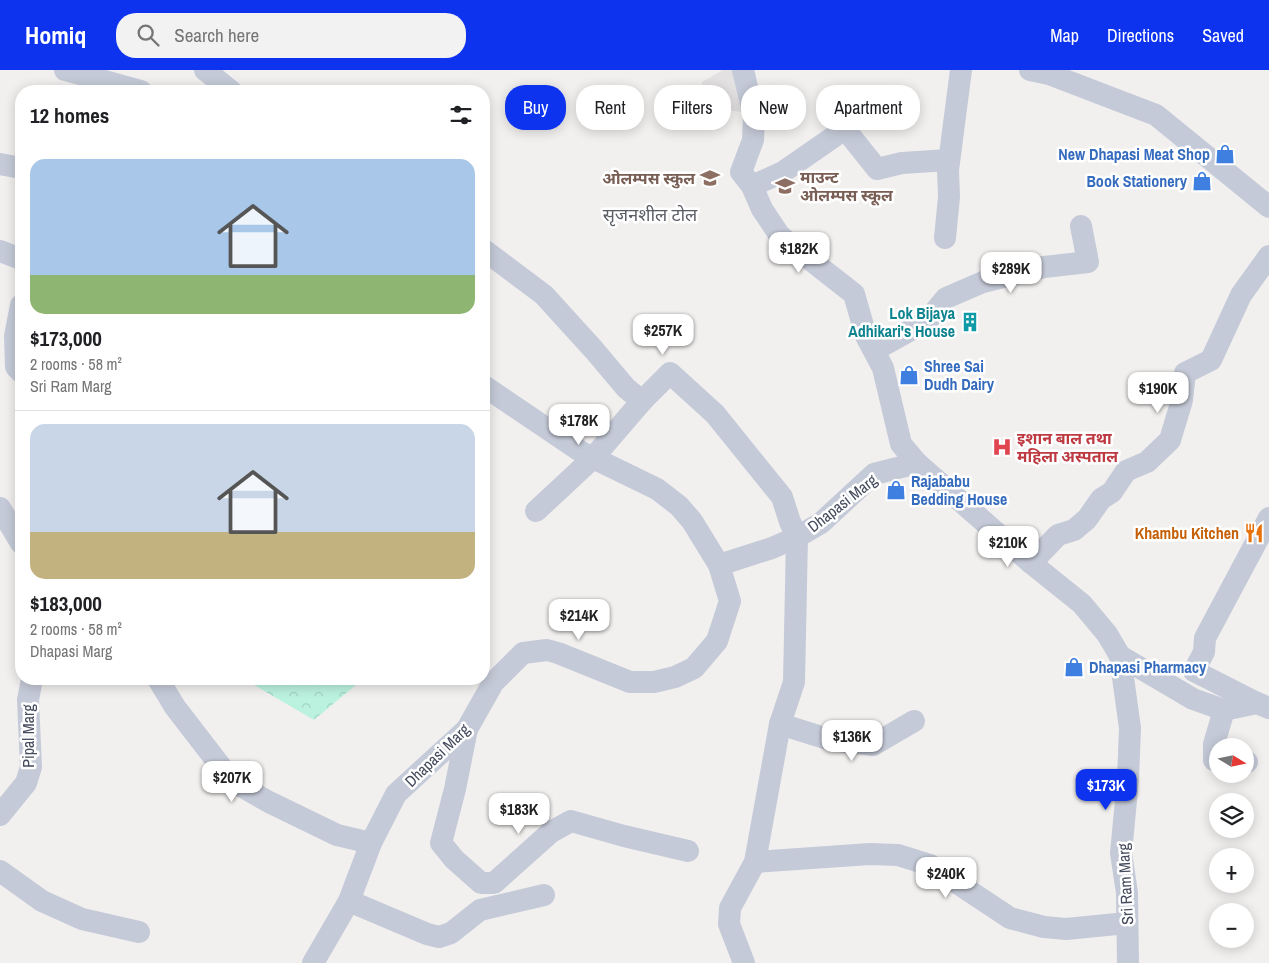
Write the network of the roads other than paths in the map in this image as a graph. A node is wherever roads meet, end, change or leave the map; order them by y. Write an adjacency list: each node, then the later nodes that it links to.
1 (205, 70): 7 (street)
2 (743, 70): 11 (street)
3 (961, 70): 8 (street)
4 (73, 71): 6 (street)
5 (1043, 71): 12 (street)
6 (121, 85)
7 (224, 85)
8 (949, 160): 11 (street); 14 (street)
9 (0, 164): 10 (street)
10 (15, 167)
11 (752, 186): 19 (street)
12 (1269, 207)
13 (1081, 226): 19 (street)
14 (945, 238)
15 (0, 251): 18 (street)
16 (490, 254): 21 (street)
17 (1269, 256): 29 (street)
18 (15, 257)
19 (875, 350): 23 (street)
20 (490, 390): 22 (street)
21 (642, 401): 22 (street); 28 (street)
22 (593, 458): 25 (street); 30 (street)
23 (917, 463): 28 (street, Dhapasi Marg); 29 (street)
24 (0, 508): 27 (street)
25 (536, 511)
26 (1269, 518): 34 (street)
27 (15, 533)
28 (797, 537): 30 (street, Dhapasi Marg); 37 (street)
29 (1031, 563): 31 (street)
30 (719, 565): 38 (street, Dhapasi Marg)
31 (1120, 656): 35 (street); 47 (street, Sri Ram Marg)
32 (31, 685): 40 (street, Pipal Marg)
33 (162, 685): 41 (street)
34 (1263, 705): 35 (street)
35 (1224, 710): 39 (street)
36 (914, 721): 37 (street)
37 (780, 724): 43 (street)
38 (467, 729): 41 (street, Dhapasi Marg); 42 (street)
39 (1216, 738)
40 (0, 814)
41 (371, 843): 46 (street, Dhapasi Marg)
42 (688, 851)
43 (755, 862): 47 (street); 50 (street)
44 (0, 872): 48 (street)
45 (544, 895): 46 (street)
46 (349, 901): 49 (street, Dhapasi Marg)
47 (1127, 923): 51 (street, Sri Ram Marg)
48 (140, 932)
49 (314, 963)
50 (744, 963)
51 (1128, 963)

